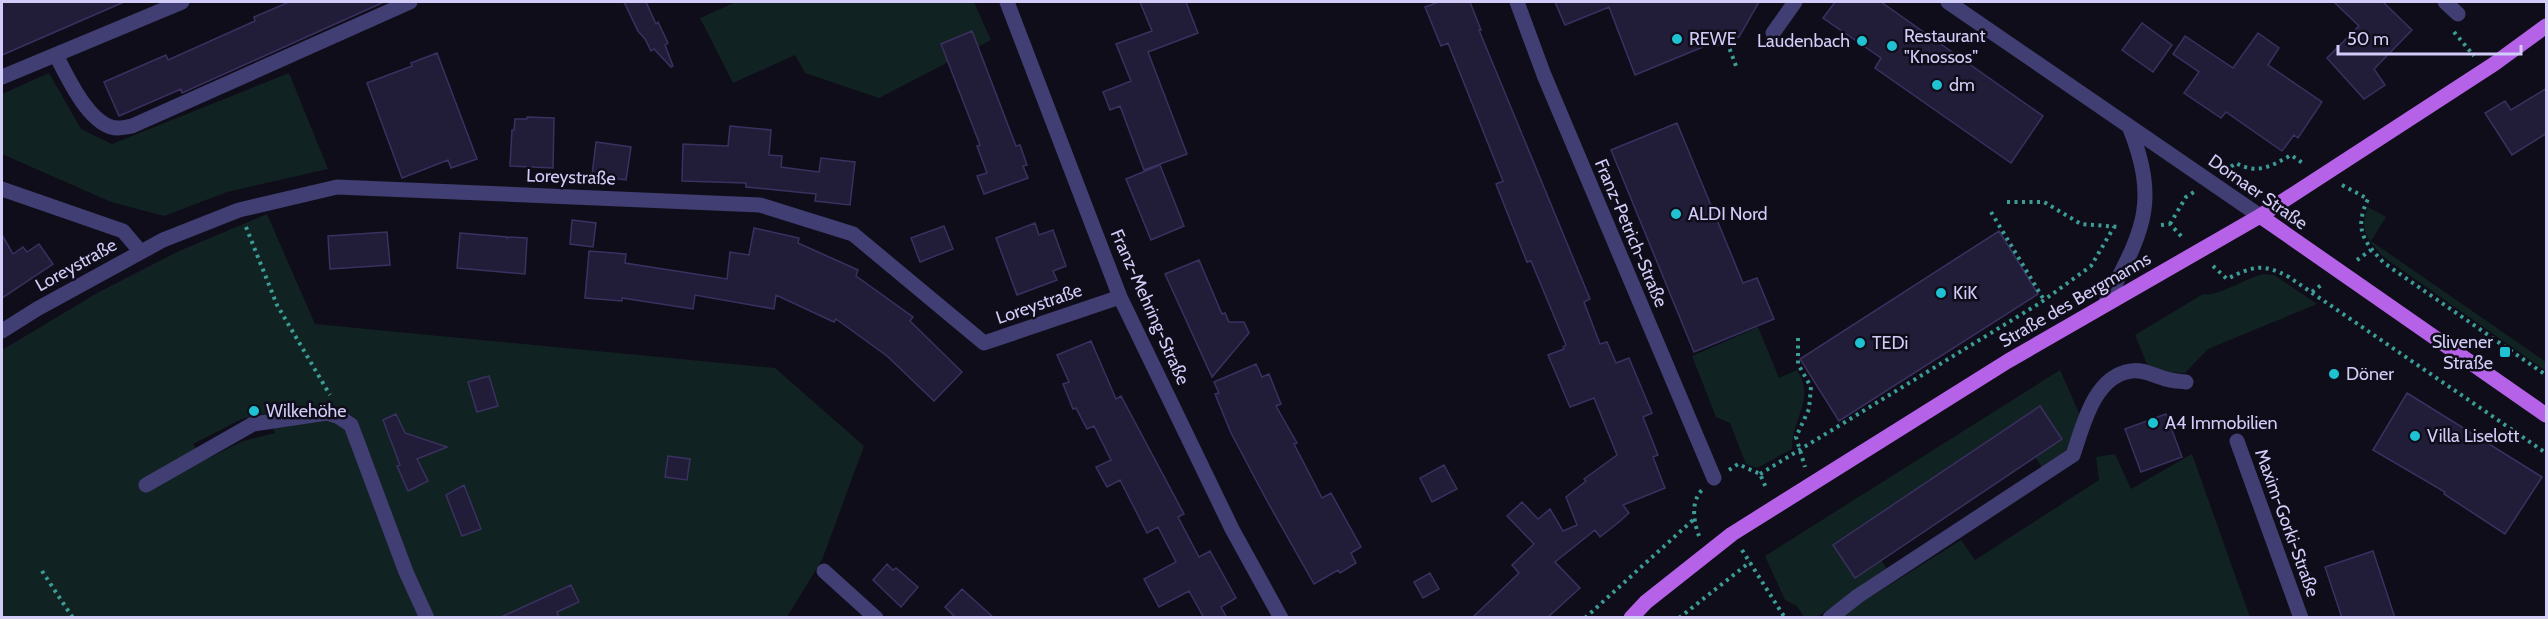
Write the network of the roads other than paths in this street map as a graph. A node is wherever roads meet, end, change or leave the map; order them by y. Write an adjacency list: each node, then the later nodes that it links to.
1 (182, 2): 11 (street)
2 (410, 2): 11 (street)
3 (1006, 2): 17 (street, Franz-Mehring-Straße)
4 (1517, 2): 23 (street, Franz-Petrich-Straße)
5 (1795, 2): 10 (street)
6 (1948, 2): 13 (street, Dornaer Straße)
7 (2445, 2): 8 (street)
8 (2458, 14)
9 (2547, 26): 15 (main road, Straße des Bergmanns)
10 (1773, 33)
11 (56, 55): 12 (street)
12 (2, 77)
13 (2129, 126): 15 (street, Dornaer Straße); 18 (street)
14 (2, 189): 16 (street)
15 (2260, 216): 18 (main road, Straße des Bergmanns); 21 (main road, Dornaer Straße)
16 (140, 251): 17 (street, Loreystraße); 19 (street, Loreystraße)
17 (1120, 297): 28 (street, Franz-Mehring-Straße)
18 (2105, 304): 29 (main road, Straße des Bergmanns)
19 (2, 331)
20 (2186, 382): 30 (street)
21 (2547, 415)
22 (2237, 441): 31 (street, Maxim-Gorki-Straße)
23 (1713, 478)
24 (146, 485): 26 (street)
25 (824, 571): 27 (street)
26 (427, 618)
27 (876, 618)
28 (1281, 618)
29 (1631, 618)
30 (1830, 618)
31 (2301, 618)

